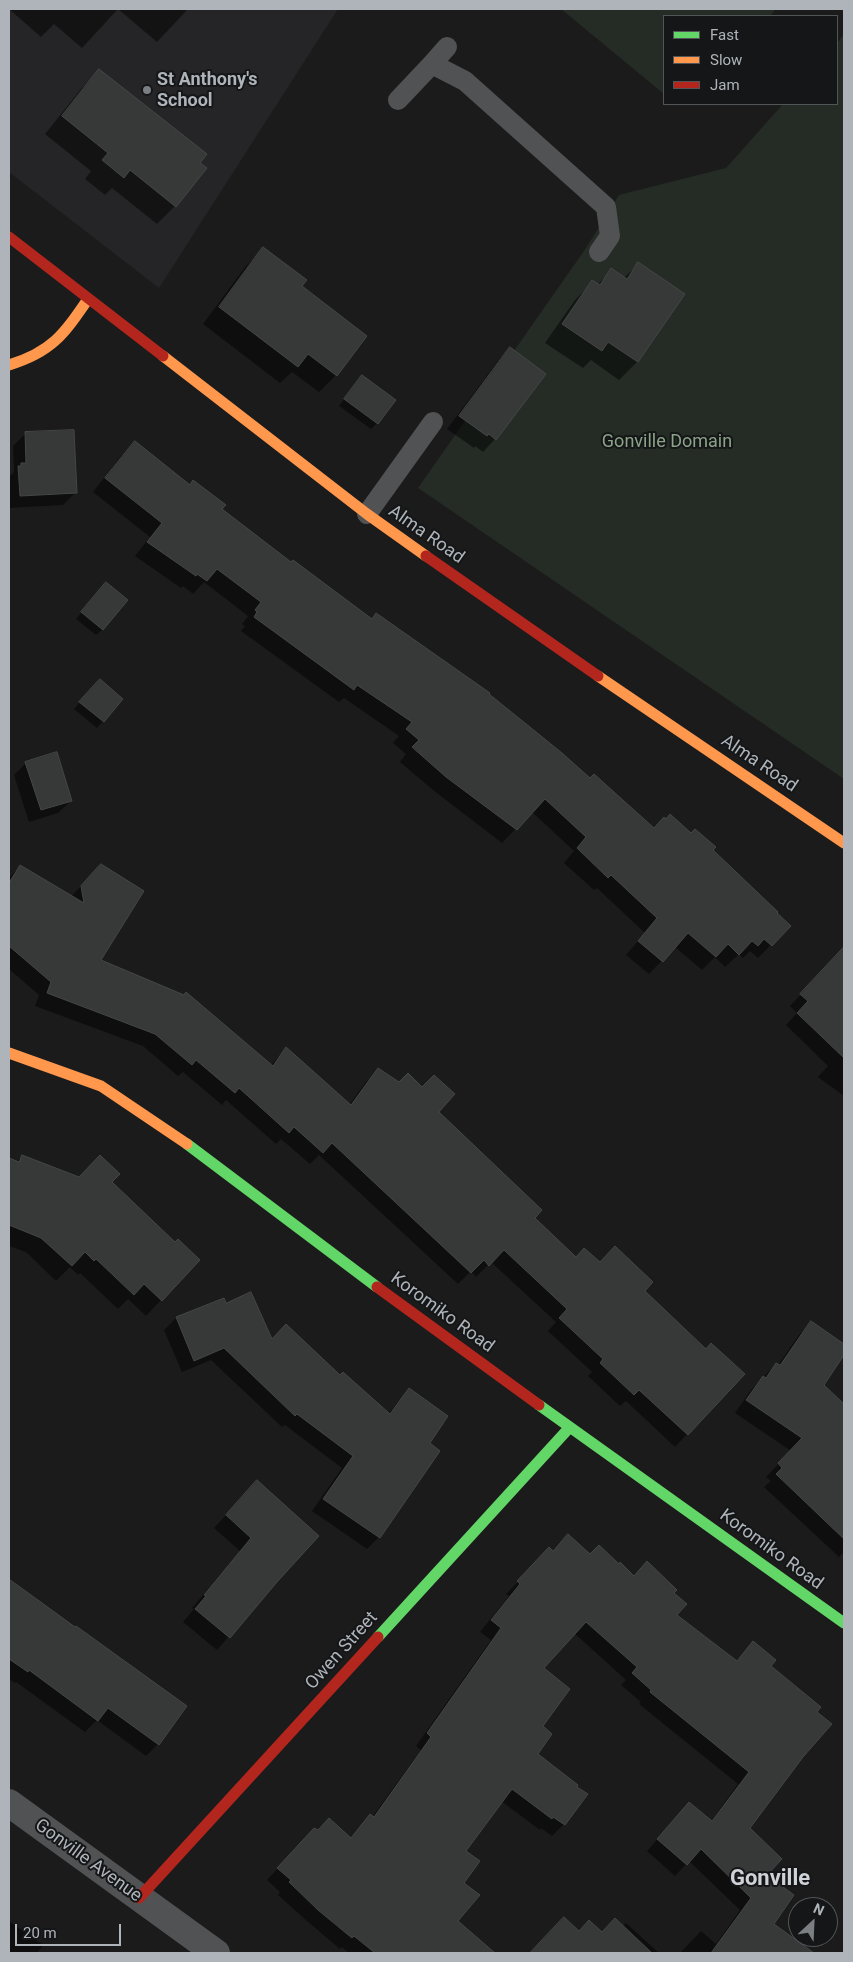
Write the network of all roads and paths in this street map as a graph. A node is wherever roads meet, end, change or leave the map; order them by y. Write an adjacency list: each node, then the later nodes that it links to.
1 (447, 48): 2 (lane)
2 (432, 64): 3 (lane); 5 (lane)
3 (398, 100)
4 (9, 237): 6 (street, Alma Road)
5 (599, 252)
6 (88, 299): 7 (street); 9 (street, Alma Road)
7 (9, 365)
8 (433, 422): 9 (lane)
9 (367, 514): 10 (street, Alma Road)
10 (844, 843)
11 (9, 1053): 12 (street, Koromiko Road)
12 (570, 1427): 13 (street, Koromiko Road); 15 (street, Owen Street)
13 (844, 1624)
14 (9, 1803): 15 (street, Gonville Avenue)
15 (140, 1898): 16 (street, Gonville Avenue)
16 (216, 1953)

